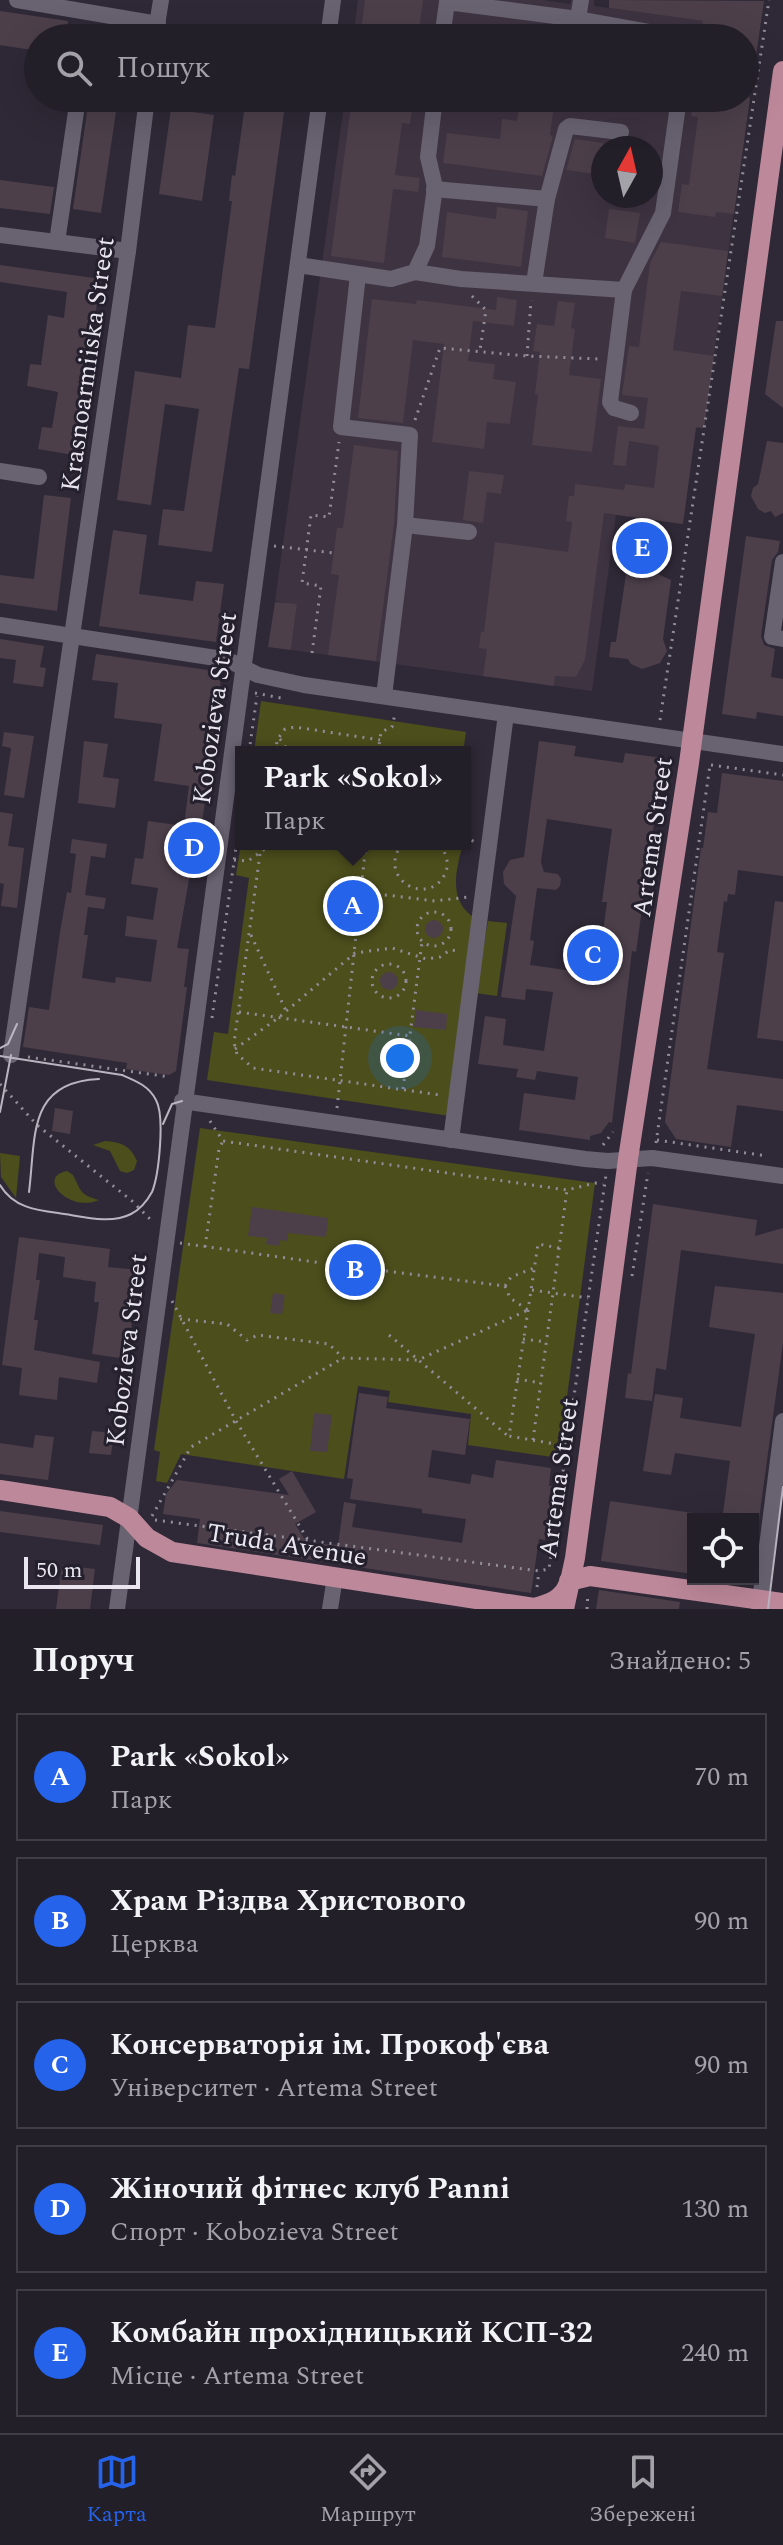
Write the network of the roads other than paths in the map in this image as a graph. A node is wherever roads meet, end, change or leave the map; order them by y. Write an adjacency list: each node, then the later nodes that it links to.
1 (17, 0): 5 (street)
2 (161, 0): 9 (street)
3 (333, 0): 10 (street)
4 (581, 0): 7 (street)
5 (44, 2): 6 (street)
6 (78, 5): 8 (street)
7 (578, 19): 11 (street); 12 (street)
8 (135, 24)
9 (157, 24)
10 (330, 24)
11 (444, 24)
12 (606, 24)
13 (783, 71): 42 (main road, Artema Street)
14 (76, 112): 23 (street)
15 (145, 112): 24 (street, Krasnoarmiiska Street)
16 (318, 112): 25 (street, Kobozieva Street)
17 (433, 112): 20 (street)
18 (677, 112): 29 (street)
19 (621, 132): 21 (street)
20 (434, 189): 21 (street); 26 (street)
21 (547, 199): 28 (street)
22 (0, 235): 23 (street)
23 (57, 242): 24 (street)
24 (128, 251): 37 (street, Krasnoarmiiska Street)
25 (298, 265): 27 (street); 39 (street, Kobozieva Street)
26 (415, 272): 27 (street); 28 (street)
27 (358, 275): 33 (street)
28 (534, 283): 29 (street)
29 (624, 290): 30 (street)
30 (631, 413)
31 (0, 471): 32 (street)
32 (39, 477)
33 (405, 525): 34 (street); 40 (street)
34 (469, 532)
35 (783, 562): 38 (street)
36 (0, 625): 37 (street)
37 (72, 636): 39 (street); 44 (street, Krasnoarmiiska Street)
38 (783, 639)
39 (243, 667): 40 (street); 45 (street, Kobozieva Street)
40 (384, 696): 41 (street)
41 (506, 714): 42 (street); 46 (street)
42 (692, 742): 43 (street); 47 (main road, Artema Street)
43 (783, 754)
44 (11, 1055)
45 (182, 1101): 46 (street); 51 (street, Kobozieva Street)
46 (451, 1140): 47 (street)
47 (618, 1160): 48 (street); 53 (main road, Artema Street)
48 (783, 1176)
49 (783, 1421): 55 (street)
50 (0, 1490): 51 (main road, Truda Avenue)
51 (129, 1518): 52 (main road, Truda Avenue); 56 (street, Kobozieva Street)
52 (335, 1577): 53 (main road, Truda Avenue); 57 (street)
53 (569, 1581): 55 (main road); 58 (main road, Artema Street)
54 (783, 1603): 55 (main road)
55 (759, 1604)
56 (117, 1609)
57 (330, 1609)
58 (564, 1609)

